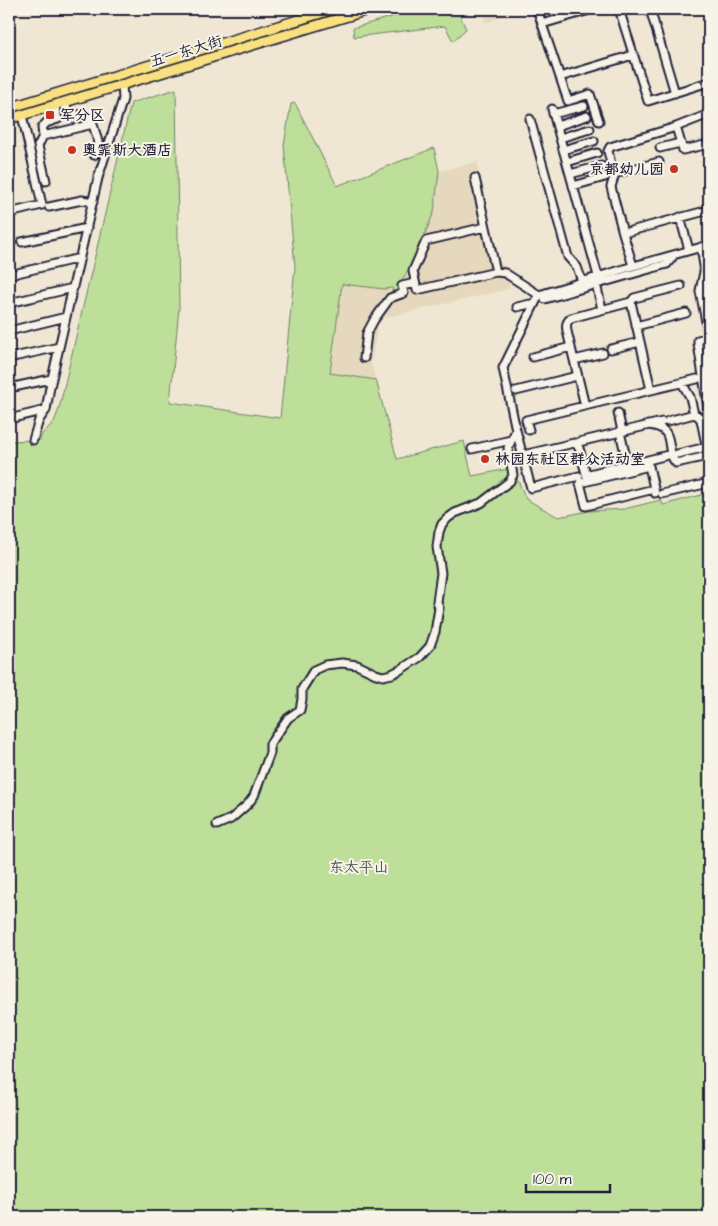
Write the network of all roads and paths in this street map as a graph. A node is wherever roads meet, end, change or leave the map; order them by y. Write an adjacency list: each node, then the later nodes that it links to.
1 (334, 9): 9 (main road, 五一东大街)
2 (371, 9): 12 (main road, 五一东大街)
3 (537, 9): 7 (street)
4 (591, 9): 7 (street)
5 (619, 9): 8 (street)
6 (650, 9): 13 (street)
7 (542, 24): 10 (street)
8 (633, 55): 10 (street); 13 (street)
9 (119, 75): 12 (main road); 17 (main road, 五一东大街)
10 (560, 77): 23 (street)
11 (709, 82): 13 (street)
12 (122, 85): 14 (main road, 五一东大街); 46 (street)
13 (675, 92)
14 (65, 102): 15 (main road, 五一东大街); 24 (street)
15 (54, 106): 19 (main road, 五一东大街); 28 (street)
16 (584, 106): 25 (street)
17 (9, 108)
18 (709, 114): 26 (street)
19 (22, 115): 21 (main road, 五一东大街); 49 (street)
20 (587, 116): 25 (street)
21 (9, 119)
22 (530, 119): 64 (street)
23 (599, 121)
24 (93, 124): 28 (street); 36 (street)
25 (556, 126): 29 (street)
26 (676, 127): 31 (street); 41 (street)
27 (590, 129): 29 (street)
28 (43, 136): 44 (street)
29 (560, 138): 34 (street)
30 (594, 141): 34 (street)
31 (680, 143): 32 (street); 33 (street)
32 (709, 144)
33 (660, 148)
34 (563, 150): 37 (street)
35 (597, 153): 37 (street)
36 (94, 155)
37 (567, 162): 40 (street)
38 (659, 162): 41 (street)
39 (601, 166): 40 (street)
40 (570, 174): 45 (street)
41 (614, 174): 53 (street)
42 (605, 176): 45 (street)
43 (475, 178): 51 (street)
44 (46, 181)
45 (573, 186): 63 (street)
46 (93, 202): 47 (street); 52 (street)
47 (49, 207)
48 (709, 210): 50 (street)
49 (9, 213)
50 (680, 217): 53 (street); 57 (street)
51 (485, 227): 61 (street); 65 (street)
52 (87, 228): 54 (street); 59 (street)
53 (623, 233): 60 (street)
54 (22, 242)
55 (709, 245): 56 (street)
56 (701, 247): 57 (street); 89 (street)
57 (689, 250): 58 (street)
58 (674, 254): 60 (street); 66 (street)
59 (80, 258): 62 (street); 68 (street)
60 (632, 266): 63 (street)
61 (496, 272): 65 (street); 69 (street)
62 (9, 275)
63 (598, 276): 64 (street)
64 (582, 281): 69 (street)
65 (416, 283): 86 (street)
66 (596, 284): 69 (street); 73 (street)
67 (681, 286): 70 (street)
68 (73, 288): 71 (street); 76 (street)
69 (542, 297): 74 (street)
70 (631, 302): 73 (street); 77 (street)
71 (9, 303)
72 (530, 304): 74 (street)
73 (602, 309): 81 (street)
74 (529, 313): 104 (street)
75 (686, 313): 77 (street)
76 (66, 317): 78 (street); 80 (street)
77 (636, 326): 79 (street)
78 (9, 331)
79 (640, 342): 82 (street); 95 (street)
80 (59, 347): 85 (street); 91 (street)
81 (571, 347): 84 (street); 87 (street)
82 (611, 349)
83 (603, 353): 87 (street)
84 (533, 357)
85 (9, 358)
86 (364, 358)
87 (574, 360): 90 (street)
88 (709, 360): 89 (street)
89 (701, 361): 101 (street)
90 (578, 376): 96 (street); 97 (street)
91 (52, 379): 94 (street); 98 (street)
92 (697, 379): 93 (street)
93 (682, 383): 95 (street); 100 (street)
94 (9, 388)
95 (652, 390): 97 (street)
96 (516, 391)
97 (585, 406): 105 (street)
98 (46, 410): 102 (street); 107 (street)
99 (618, 413): 106 (street)
100 (694, 414): 103 (street); 110 (street)
101 (709, 415)
102 (9, 419)
103 (648, 425): 106 (street); 112 (street)
104 (516, 430): 108 (street); 113 (street)
105 (529, 430)
106 (621, 432): 109 (street); 115 (street)
107 (33, 440)
108 (511, 440): 111 (street); 121 (street)
109 (579, 442)
110 (707, 447): 112 (street); 114 (street)
111 (472, 449)
112 (674, 454): 114 (street); 115 (street)
113 (523, 455): 117 (street); 118 (street)
114 (709, 458)
115 (629, 466): 116 (street); 118 (street); 120 (street)
116 (590, 474)
117 (579, 476)
118 (588, 482): 120 (street)
119 (709, 482): 120 (street)
120 (657, 492)
121 (217, 826)

